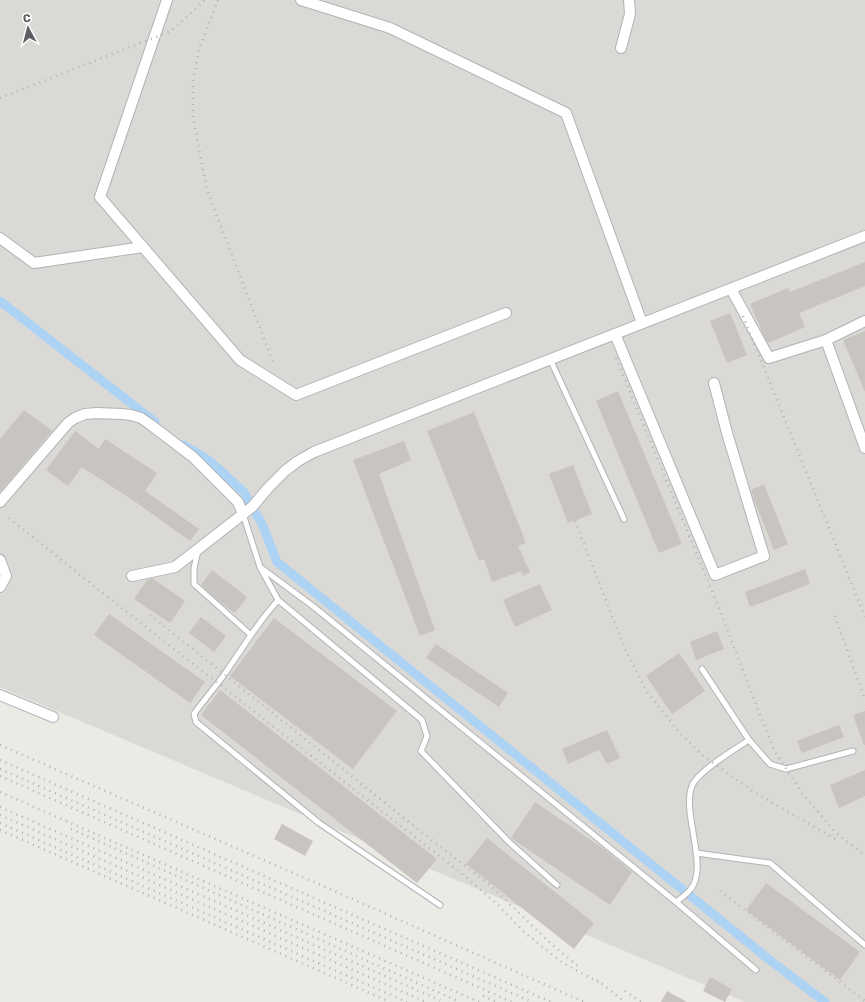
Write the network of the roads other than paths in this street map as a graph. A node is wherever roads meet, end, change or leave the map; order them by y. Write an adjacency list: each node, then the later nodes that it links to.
1 (167, 0): 7 (street)
2 (301, 0): 11 (street)
3 (628, 0): 4 (street)
4 (621, 48)
5 (865, 236): 8 (street)
6 (0, 238): 7 (street)
7 (143, 247): 9 (street)
8 (731, 288): 11 (street); 13 (street)
9 (506, 313)
10 (865, 321): 13 (street)
11 (642, 323): 12 (street)
12 (615, 334): 14 (street); 15 (street)
13 (826, 340): 16 (street)
14 (550, 359): 18 (street); 19 (lane)
15 (714, 383)
16 (865, 448)
17 (0, 502): 18 (street)
18 (243, 514): 20 (street); 22 (lane)
19 (624, 519)
20 (199, 548): 23 (street); 26 (lane)
21 (0, 560): 24 (street)
22 (260, 567): 25 (lane); 34 (lane)
23 (132, 576)
24 (0, 587)
25 (278, 600): 26 (lane); 33 (lane)
26 (250, 635): 35 (lane)
27 (702, 669): 30 (lane)
28 (0, 695): 29 (street)
29 (53, 717)
30 (749, 740): 31 (lane); 32 (lane)
31 (853, 751)
32 (696, 853): 34 (lane); 36 (lane)
33 (557, 885)
34 (676, 902): 37 (lane)
35 (440, 905)
36 (865, 945)
37 (756, 970)

